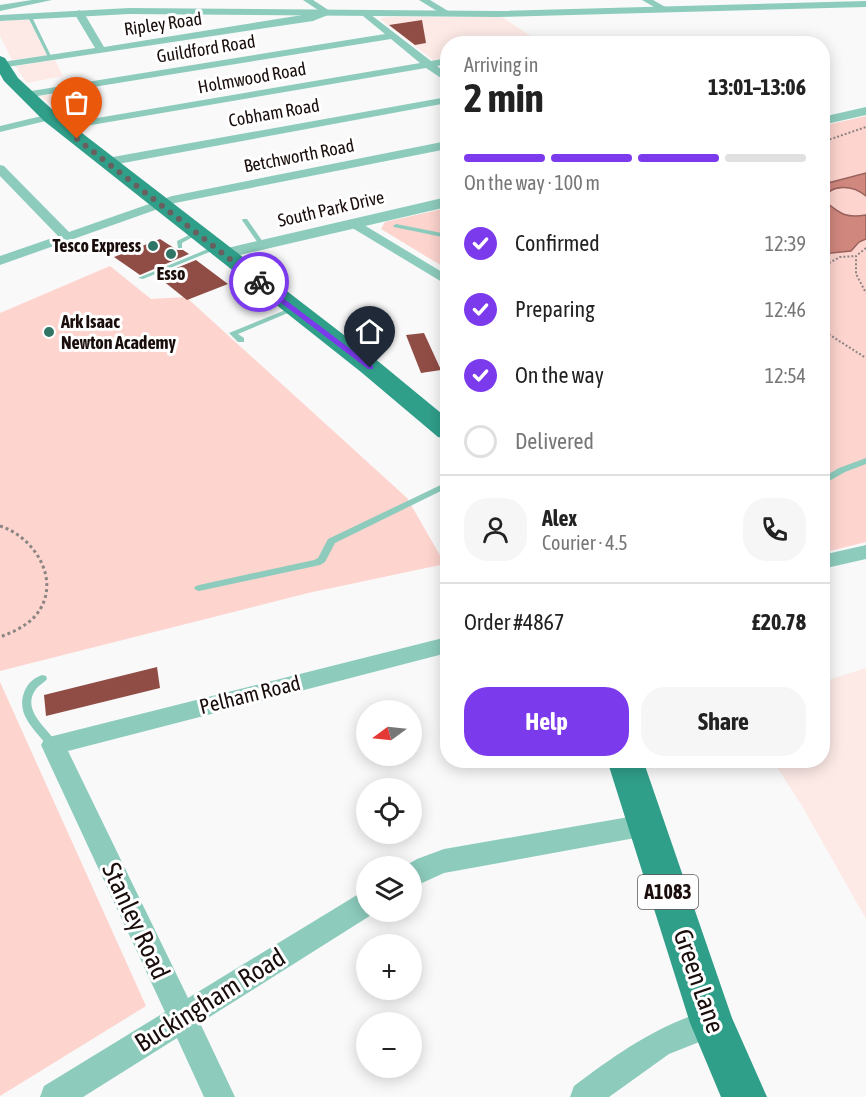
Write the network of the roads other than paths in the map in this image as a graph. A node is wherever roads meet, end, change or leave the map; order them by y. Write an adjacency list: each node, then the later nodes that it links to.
1 (48, 0): 6 (street)
2 (307, 0): 8 (street)
3 (423, 0): 11 (street)
4 (646, 0): 7 (street)
5 (866, 4): 7 (street)
6 (0, 8)
7 (664, 9): 11 (street)
8 (328, 13): 9 (street); 10 (street); 15 (street, Ripley Road)
9 (79, 14): 12 (street); 15 (street)
10 (366, 14): 11 (street); 14 (street)
11 (448, 14)
12 (32, 16): 13 (street); 16 (lane)
13 (0, 18)
14 (392, 36): 19 (street); 21 (street, Guildford Road)
15 (101, 50): 16 (street, Ripley Road)
16 (50, 57): 18 (street, Ripley Road)
17 (440, 62): 19 (street, Holmwood Road)
18 (1, 63): 21 (main road)
19 (428, 64): 20 (street); 25 (street, Holmwood Road)
20 (440, 73)
21 (25, 95): 25 (main road)
22 (440, 101): 28 (street, Cobham Road)
23 (866, 111): 24 (street)
24 (830, 119)
25 (56, 122): 26 (street, Holmwood Road); 28 (main road)
26 (1, 128)
27 (440, 146): 30 (street, Betchworth Road)
28 (107, 162): 30 (main road)
29 (0, 169): 37 (street)
30 (159, 204): 35 (main road); 37 (street, Betchworth Road)
31 (440, 204): 33 (street, South Park Drive)
32 (245, 220): 38 (lane)
33 (354, 222): 38 (street, South Park Drive); 42 (street)
34 (396, 226): 36 (lane)
35 (197, 233): 39 (lane); 40 (main road)
36 (440, 235)
37 (66, 237): 41 (street, Betchworth Road)
38 (262, 245): 40 (street, South Park Drive)
39 (180, 247)
40 (219, 251): 43 (lane); 44 (main road)
41 (0, 261)
42 (440, 277)
43 (141, 278)
44 (293, 309): 45 (lane); 46 (main road)
45 (242, 340)
46 (440, 425)
47 (866, 461): 48 (lane)
48 (830, 477)
49 (440, 488): 52 (lane)
50 (866, 552): 51 (street)
51 (830, 560)
52 (199, 588)
53 (440, 647): 55 (street, Pelham Road)
54 (42, 679): 55 (lane)
55 (52, 745): 60 (street, Stanley Road)
56 (628, 768): 57 (main road, Green Lane / A1083)
57 (646, 825): 58 (street); 61 (main road, Green Lane / A1083)
58 (422, 869)
59 (356, 910): 60 (street, Buckingham Road)
60 (187, 1014): 62 (street, Buckingham Road); 63 (street, Stanley Road)
61 (712, 1023): 64 (street); 65 (main road, Green Lane / A1083)
62 (55, 1097)
63 (220, 1097)
64 (585, 1097)
65 (744, 1097)

